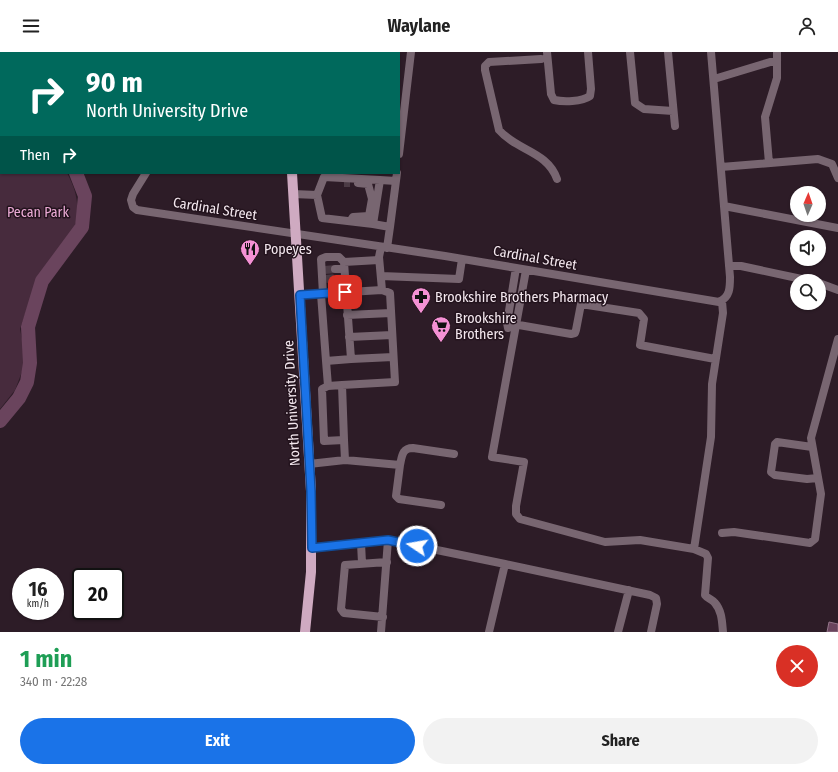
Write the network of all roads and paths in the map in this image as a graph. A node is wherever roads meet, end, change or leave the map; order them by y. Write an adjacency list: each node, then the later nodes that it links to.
1 (411, 52): 11 (street)
2 (547, 52): 3 (street)
3 (588, 52)
4 (630, 52): 12 (street)
5 (668, 52): 12 (street)
6 (711, 52): 10 (street)
7 (525, 56): 9 (street); 22 (street)
8 (777, 56): 10 (street); 15 (street)
9 (541, 59)
10 (714, 79): 16 (street)
11 (403, 81): 14 (street)
12 (673, 111): 13 (street)
13 (675, 126)
14 (400, 133)
15 (769, 163): 16 (street); 21 (street)
16 (721, 167): 26 (street)
17 (145, 174): 31 (street, Cardinal Street)
18 (292, 174): 24 (main road, North University Drive)
19 (396, 177): 23 (street); 29 (street)
20 (332, 178): 23 (street); 25 (street); 27 (street)
21 (838, 178)
22 (557, 179)
23 (380, 180): 28 (street)
24 (293, 194): 25 (street); 31 (main road, North University Drive)
25 (317, 195): 27 (street)
26 (724, 206): 30 (street); 36 (street)
27 (350, 221): 28 (street)
28 (373, 224): 29 (street)
29 (390, 227): 32 (street)
30 (838, 228)
31 (296, 235): 32 (street, Cardinal Street); 49 (main road, North University Drive)
32 (384, 247): 33 (street, Cardinal Street); 34 (street)
33 (462, 259): 37 (street, Cardinal Street); 40 (street)
34 (379, 260): 35 (street); 40 (street)
35 (344, 266): 38 (street); 43 (street); 48 (street)
36 (729, 266): 41 (street); 50 (street)
37 (516, 268): 39 (street, Cardinal Street); 53 (street)
38 (335, 269)
39 (526, 270): 50 (street, Cardinal Street); 53 (street)
40 (381, 276): 45 (street)
41 (790, 276)
42 (336, 278): 43 (street)
43 (345, 278): 47 (street)
44 (826, 286): 46 (street)
45 (382, 290): 47 (street); 51 (street)
46 (838, 290)
47 (345, 292): 48 (street); 52 (street)
48 (322, 294): 49 (street); 60 (street)
49 (300, 295): 67 (main road, North University Drive)
50 (722, 301): 59 (street)
51 (391, 313): 52 (street); 54 (street)
52 (347, 315): 55 (street)
53 (511, 324): 59 (street); 75 (street)
54 (392, 335): 55 (street); 57 (street)
55 (349, 337): 58 (street)
56 (838, 339): 64 (street)
57 (393, 357): 58 (street); 61 (street)
58 (351, 359): 60 (street)
59 (715, 359): 75 (street)
60 (326, 361): 62 (street)
61 (342, 385): 62 (street); 63 (street)
62 (328, 386): 63 (street)
63 (344, 440): 66 (street)
64 (812, 446): 69 (street); 69 (street)
65 (454, 454): 68 (street)
66 (345, 460): 67 (street); 68 (street)
67 (309, 464): 74 (main road, North University Drive)
68 (400, 465): 70 (street)
69 (818, 478): 71 (street)
70 (441, 506)
71 (722, 533)
72 (388, 540): 73 (street); 76 (street); 78 (street)
73 (361, 543): 74 (street); 77 (street)
74 (312, 548): 81 (main road, North University Drive)
75 (694, 549): 86 (street)
76 (387, 562): 77 (street); 80 (street)
77 (362, 563): 80 (street)
78 (505, 564): 79 (street); 83 (street)
79 (628, 590): 84 (street); 85 (street)
80 (383, 617): 82 (street)
81 (305, 632)
82 (381, 632)
83 (489, 632)
84 (618, 632)
85 (651, 632)
86 (724, 632)

